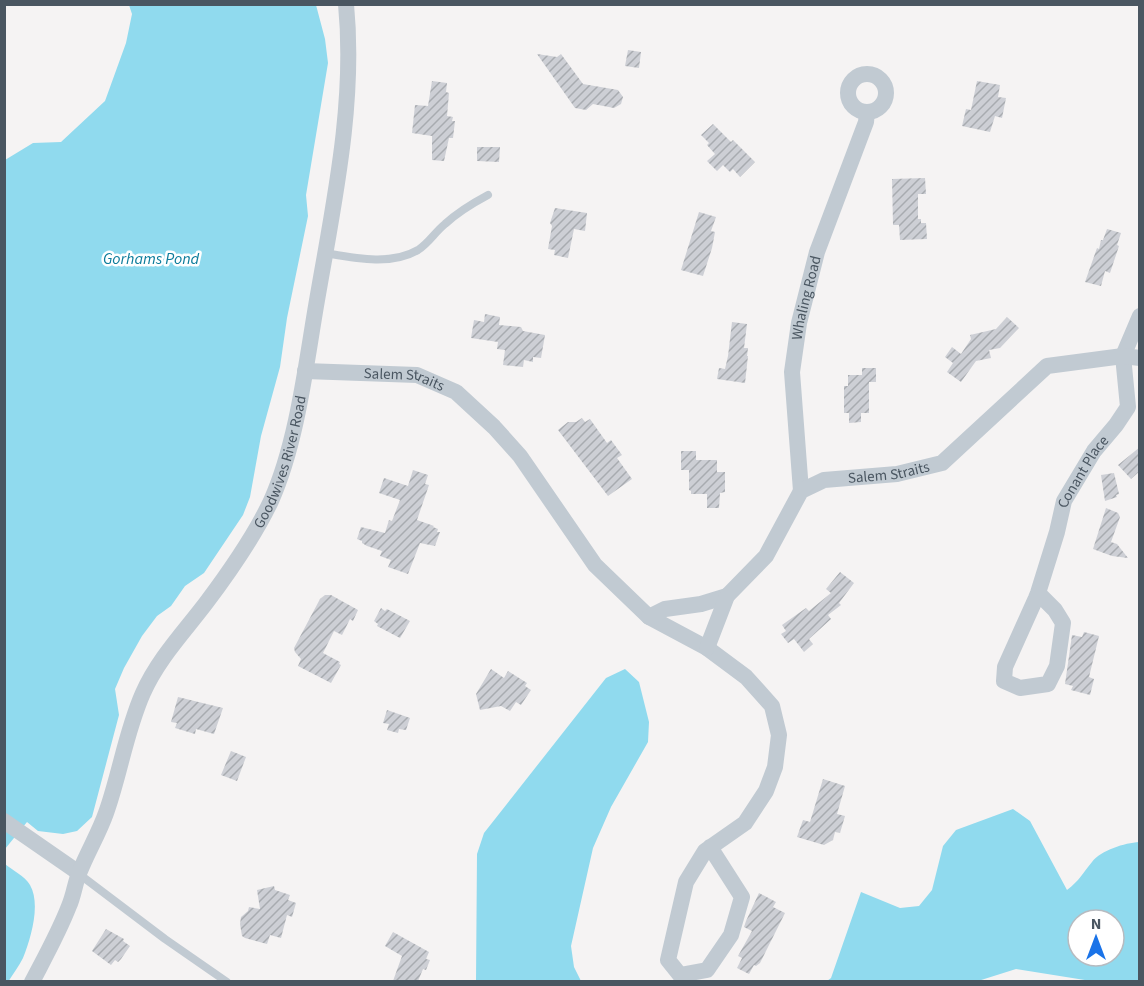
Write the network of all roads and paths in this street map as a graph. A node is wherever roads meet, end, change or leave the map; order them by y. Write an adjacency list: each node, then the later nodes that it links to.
1 (346, 4): 4 (street, Goodwives River Road)
2 (867, 112): 8 (street, Whaling Road)
3 (488, 195): 4 (lane)
4 (325, 253): 7 (street, Goodwives River Road)
5 (1140, 316): 6 (street)
6 (1131, 357): 8 (street, Salem Straits); 9 (street, Conant Place)
7 (305, 371): 11 (street, Salem Straits); 15 (street, Goodwives River Road)
8 (801, 491): 10 (street)
9 (1038, 593): 9 (street, Conant Place)
10 (727, 596): 11 (street); 12 (street)
11 (649, 617): 12 (street, Salem Straits)
12 (707, 648): 14 (street, Salem Straits)
13 (4, 820): 15 (street)
14 (710, 847): 14 (street, Salem Straits)
15 (78, 873): 16 (street, Goodwives River Road); 17 (lane)
16 (32, 981)
17 (227, 981)

